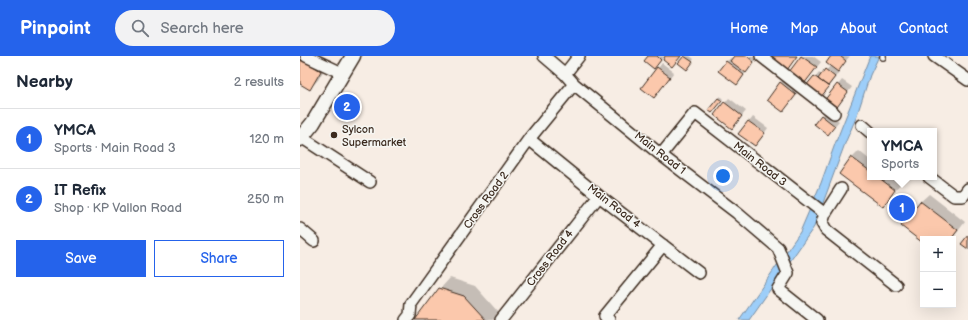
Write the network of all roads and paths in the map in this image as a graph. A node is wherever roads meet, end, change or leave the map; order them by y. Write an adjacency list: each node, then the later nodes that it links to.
1 (306, 56): 7 (street)
2 (353, 56): 7 (street)
3 (544, 56): 8 (street, Main Road 1)
4 (579, 56): 8 (street)
5 (761, 56): 11 (street)
6 (934, 56): 9 (street)
7 (342, 73): 12 (street)
8 (565, 74): 10 (street, Main Road 1)
9 (968, 80)
10 (574, 84): 13 (street, Cross Road 2); 14 (street, Main Road 1)
11 (834, 114)
12 (301, 138): 16 (street)
13 (529, 139): 19 (street, Main Road 4); 26 (street, Cross Road 2)
14 (661, 155): 20 (street, Main Road 3); 29 (street, Main Road 1)
15 (933, 180): 18 (street)
16 (370, 182)
17 (841, 189): 20 (street)
18 (968, 189)
19 (600, 196): 23 (street, Main Road 4); 27 (street, Cross Road 4)
20 (825, 214): 25 (street)
21 (300, 229): 22 (street)
22 (314, 241)
23 (663, 245): 24 (street, Main Road 4); 28 (street)
24 (699, 273)
25 (896, 285)
26 (406, 320)
27 (501, 320)
28 (609, 320)
29 (816, 320)

